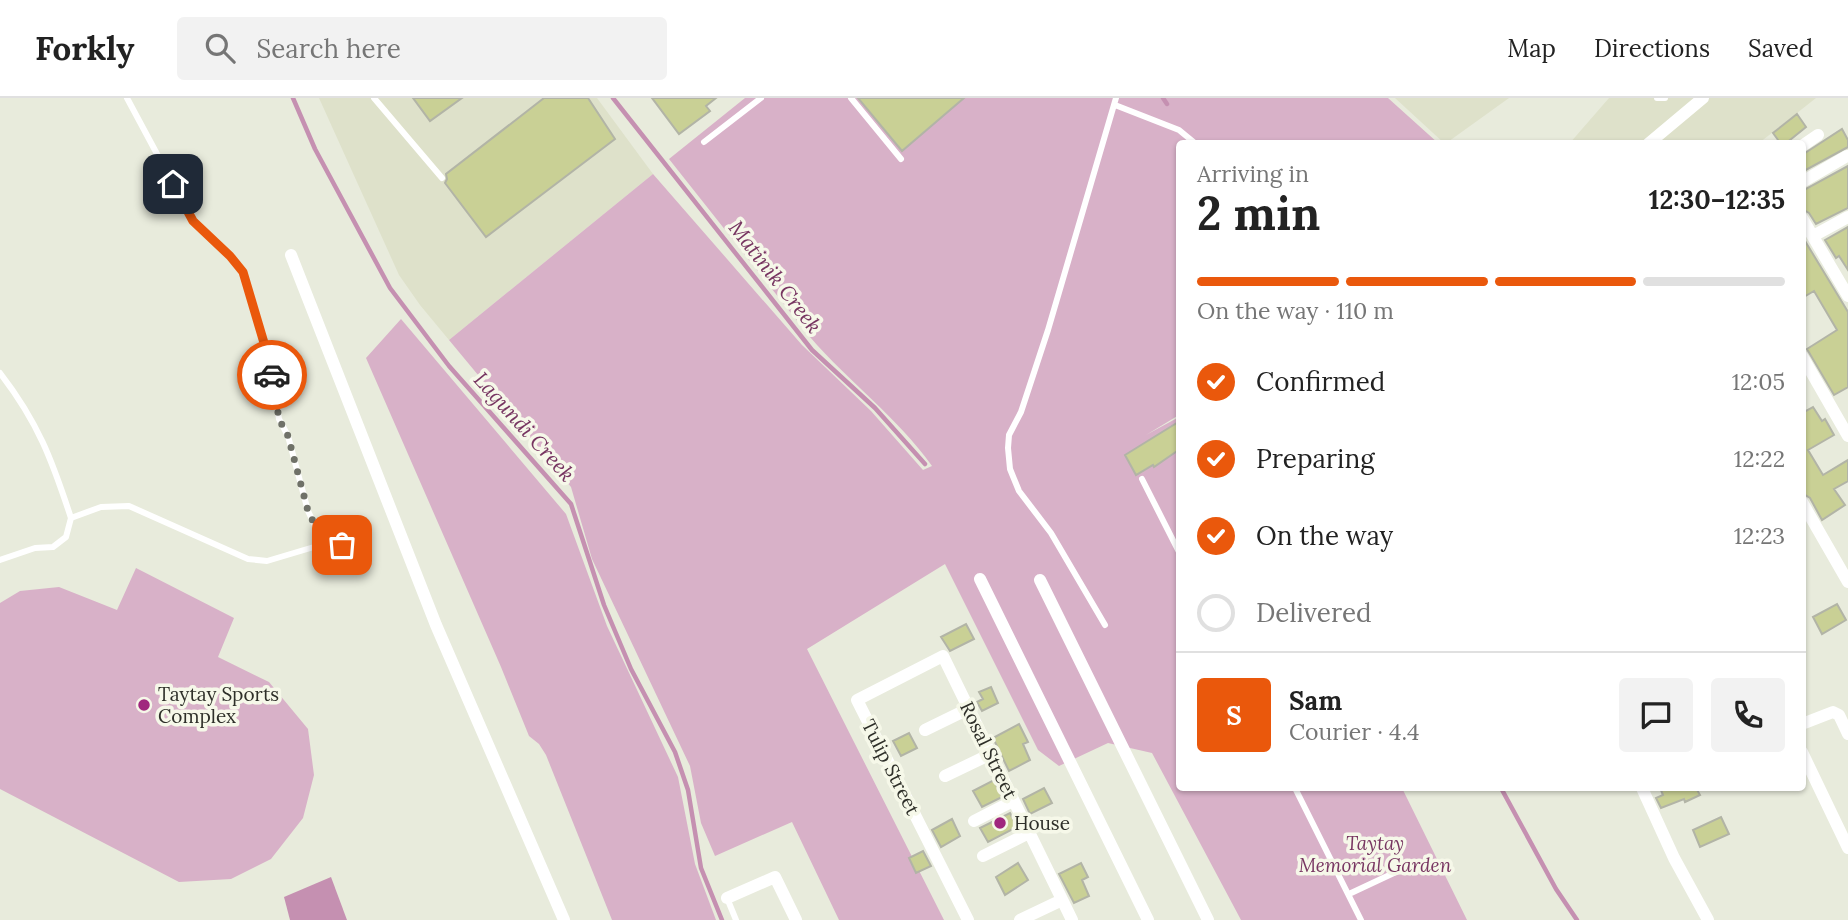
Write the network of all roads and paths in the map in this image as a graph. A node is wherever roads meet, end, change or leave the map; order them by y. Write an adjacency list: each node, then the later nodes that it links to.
1 (127, 98): 29 (lane)
2 (374, 98): 16 (lane)
3 (761, 98): 12 (lane)
4 (851, 98): 15 (lane)
5 (1657, 98): 6 (lane)
6 (1665, 98)
7 (1703, 98): 11 (street)
8 (1116, 101): 10 (lane); 36 (lane)
9 (1818, 135): 13 (street)
10 (1191, 140)
11 (1653, 140)
12 (705, 142)
13 (1806, 143)
14 (1847, 156): 17 (street)
15 (901, 159)
16 (442, 178)
17 (1806, 180)
18 (1848, 218): 20 (street)
19 (1806, 225): 20 (street)
20 (1813, 236): 22 (street)
21 (291, 255): 56 (street)
22 (1846, 287)
23 (1806, 362): 25 (street)
24 (0, 373): 28 (lane)
25 (1848, 436)
26 (1142, 479): 31 (lane)
27 (1806, 509): 35 (street)
28 (71, 518): 29 (lane); 32 (lane)
29 (324, 544): 30 (lane)
30 (359, 545)
31 (1176, 546)
32 (0, 560)
33 (980, 579): 62 (street)
34 (1040, 580): 63 (street)
35 (1848, 582)
36 (1105, 625)
37 (943, 656): 38 (street, Rosal Street); 59 (street, Tulip Street)
38 (968, 709): 40 (street); 42 (street, Rosal Street)
39 (1806, 722): 41 (street)
40 (925, 730)
41 (1848, 734)
42 (991, 754): 44 (street); 47 (street, Rosal Street)
43 (1806, 760): 50 (street)
44 (945, 776)
45 (1298, 791): 53 (lane)
46 (1643, 791): 65 (street)
47 (1013, 801): 48 (street); 49 (street, Rosal Street)
48 (974, 821)
49 (1029, 833): 51 (street); 55 (street, Rosal Street)
50 (1848, 848)
51 (983, 856)
52 (1413, 864): 53 (lane)
53 (1349, 894): 64 (lane)
54 (727, 898): 57 (lane); 58 (street)
55 (1062, 900): 60 (street); 61 (street, Rosal Street)
56 (564, 920)
57 (736, 920)
58 (796, 920)
59 (968, 920)
60 (1020, 920)
61 (1072, 920)
62 (1148, 920)
63 (1208, 920)
64 (1361, 920)
65 (1708, 920)

